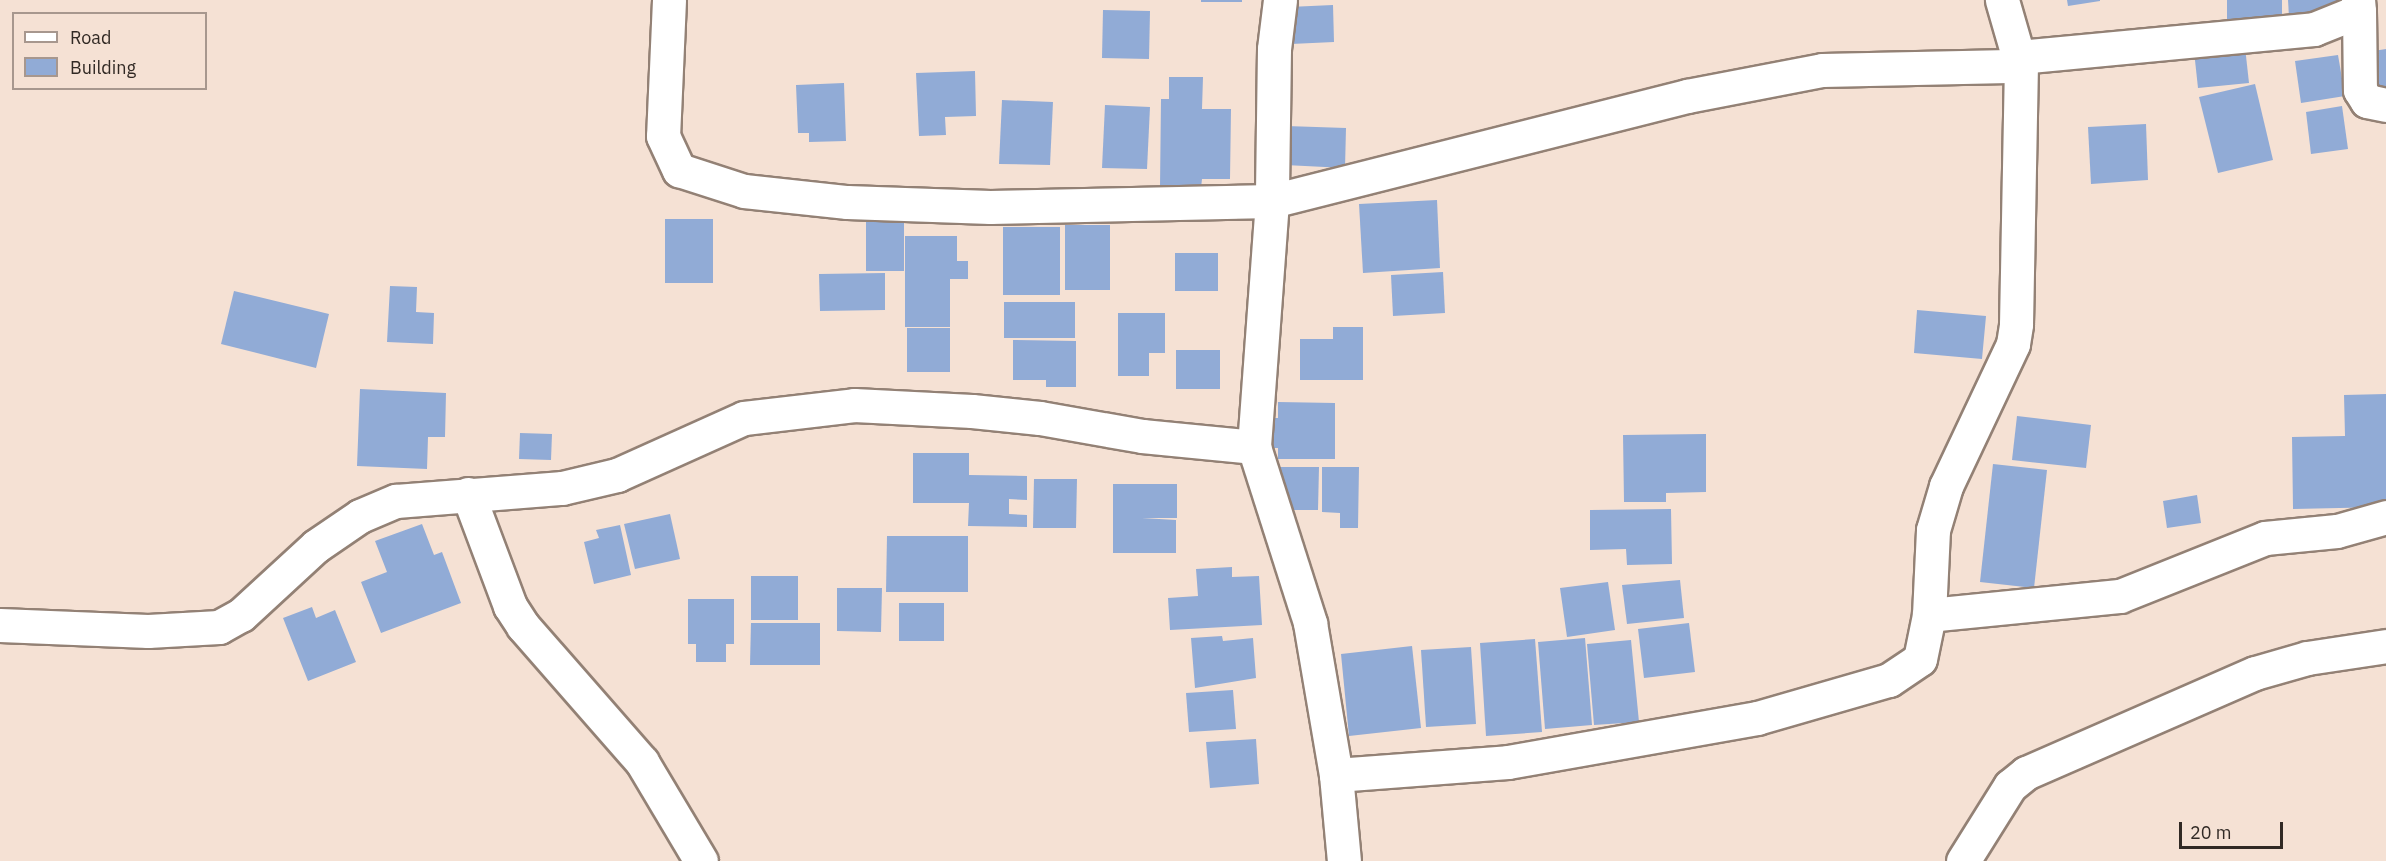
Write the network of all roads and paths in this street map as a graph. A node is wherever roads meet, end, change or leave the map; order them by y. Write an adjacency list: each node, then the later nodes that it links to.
1 (669, 0): 7 (street)
2 (1280, 0): 7 (street)
3 (2002, 0): 5 (street)
4 (2358, 6): 5 (street); 6 (street)
5 (2020, 62): 7 (street); 11 (street)
6 (2386, 105)
7 (1272, 201): 8 (street)
8 (1254, 447): 9 (street); 14 (street)
9 (468, 494): 12 (street); 15 (street)
10 (2386, 517): 11 (street)
11 (1929, 615): 14 (street)
12 (0, 625)
13 (2386, 646): 17 (street)
14 (1335, 776): 16 (street)
15 (701, 861)
16 (1344, 861)
17 (1963, 861)

